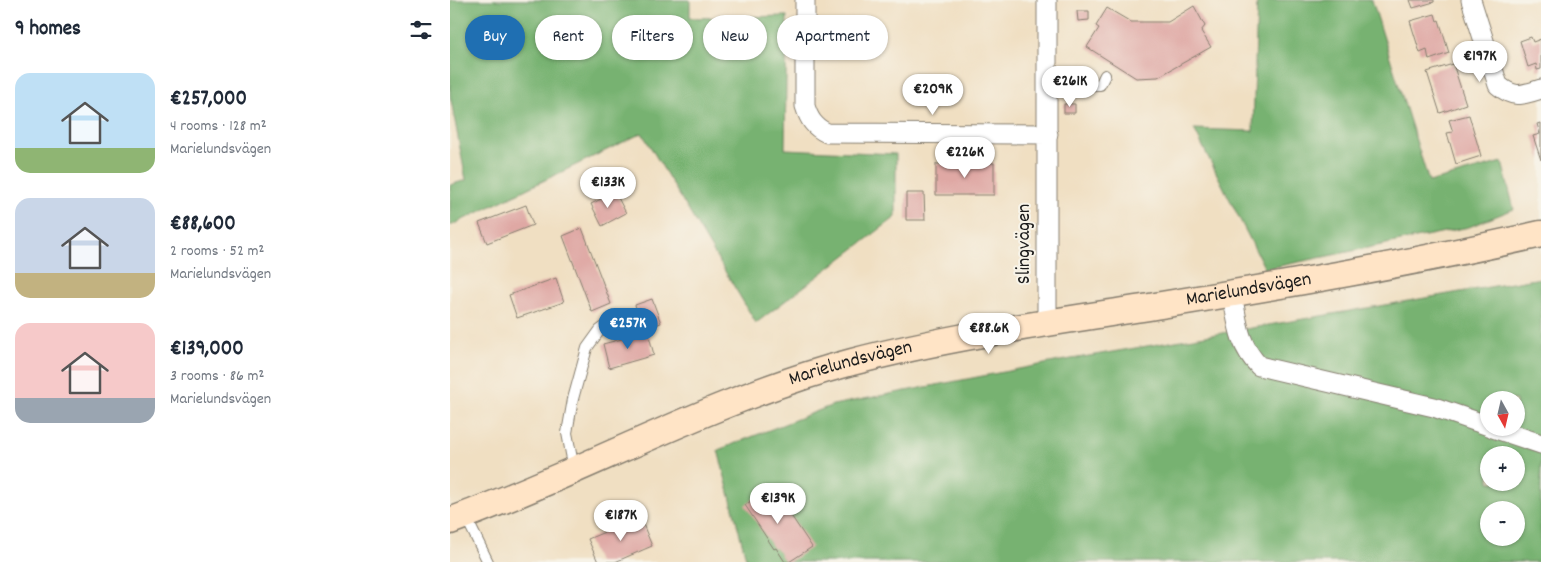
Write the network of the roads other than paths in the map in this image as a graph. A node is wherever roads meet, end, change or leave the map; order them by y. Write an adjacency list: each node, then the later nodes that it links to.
1 (805, 0): 7 (street)
2 (1047, 0): 5 (street, Slingvägen)
3 (1472, 0): 6 (street)
4 (1105, 75): 5 (lane)
5 (1048, 86): 7 (street, Slingvägen)
6 (1541, 89)
7 (1048, 134): 11 (street, Slingvägen)
8 (1541, 234): 9 (street, Marielundsvägen)
9 (1232, 294): 11 (street, Marielundsvägen); 12 (street)
10 (619, 316): 15 (lane)
11 (1047, 323): 15 (street, Marielundsvägen)
12 (1480, 423)
13 (1517, 436): 14 (street)
14 (1541, 444)
15 (574, 470): 16 (street, Marielundsvägen)
16 (458, 519): 17 (lane)
17 (488, 562)

